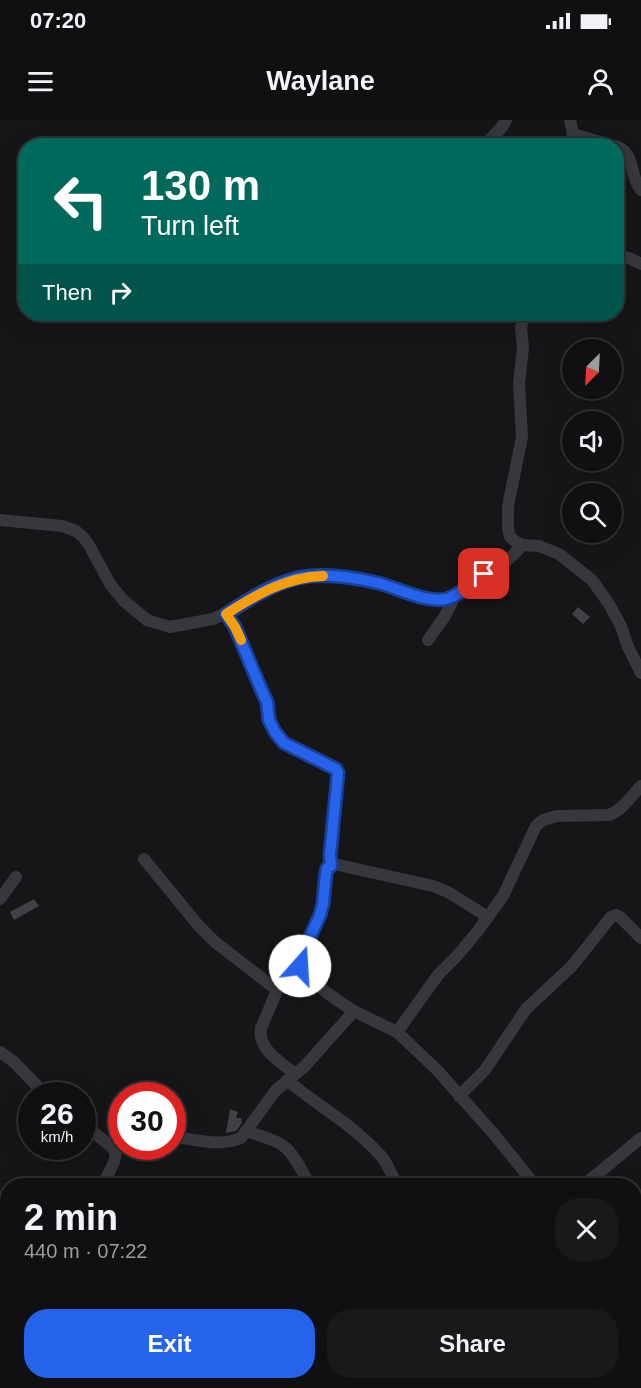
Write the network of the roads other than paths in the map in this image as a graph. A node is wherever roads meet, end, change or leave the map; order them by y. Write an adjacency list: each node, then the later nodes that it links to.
1 (506, 120): 3 (street)
2 (570, 120): 4 (street)
3 (492, 138)
4 (572, 138)
5 (624, 150): 6 (street)
6 (641, 190)
7 (624, 257): 8 (street)
8 (641, 264)
9 (523, 321): 11 (street)
10 (0, 520): 13 (street)
11 (523, 545): 12 (street); 15 (street)
12 (456, 594): 13 (street); 14 (street)
13 (226, 614): 18 (street)
14 (428, 640)
15 (641, 674)
16 (641, 786): 21 (street)
17 (144, 859): 24 (street)
18 (331, 866): 21 (street); 23 (street)
19 (16, 877): 20 (street)
20 (0, 898)
21 (488, 917): 26 (street)
22 (641, 938): 30 (street)
23 (302, 971): 24 (street); 25 (street)
24 (277, 990): 28 (street)
25 (354, 1011): 26 (street); 28 (street)
26 (397, 1032): 30 (street)
27 (0, 1052): 29 (street)
28 (291, 1077): 31 (street); 39 (street)
29 (33, 1082)
30 (459, 1096): 40 (street)
31 (247, 1131): 34 (street); 38 (street)
32 (96, 1134): 35 (street)
33 (641, 1138): 41 (street)
34 (186, 1139)
35 (108, 1144)
36 (115, 1160): 37 (street)
37 (106, 1178)
38 (306, 1178)
39 (393, 1178)
40 (530, 1178)
41 (592, 1178)

